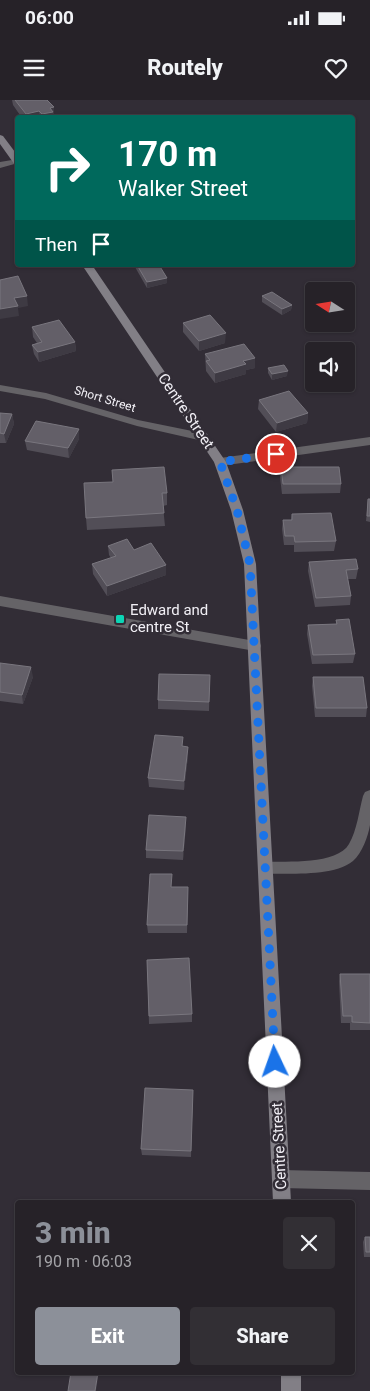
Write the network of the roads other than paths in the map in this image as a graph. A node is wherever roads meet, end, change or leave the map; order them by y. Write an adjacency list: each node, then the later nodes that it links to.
1 (0, 138): 2 (main road)
2 (15, 159)
3 (15, 162): 4 (street)
4 (0, 165)
5 (87, 267): 7 (main road, Centre Street)
6 (0, 388): 7 (street, Short Street)
7 (203, 437): 9 (main road, Centre Street)
8 (370, 441): 9 (street)
9 (220, 462): 11 (main road, Centre Street)
10 (0, 601): 11 (street)
11 (255, 646): 13 (main road, Centre Street)
12 (370, 796): 13 (street)
13 (265, 868): 14 (main road, Centre Street)
14 (281, 1178): 15 (street); 16 (main road, Centre Street)
15 (370, 1181)
16 (282, 1200)
17 (290, 1375): 18 (main road)
18 (291, 1391)

